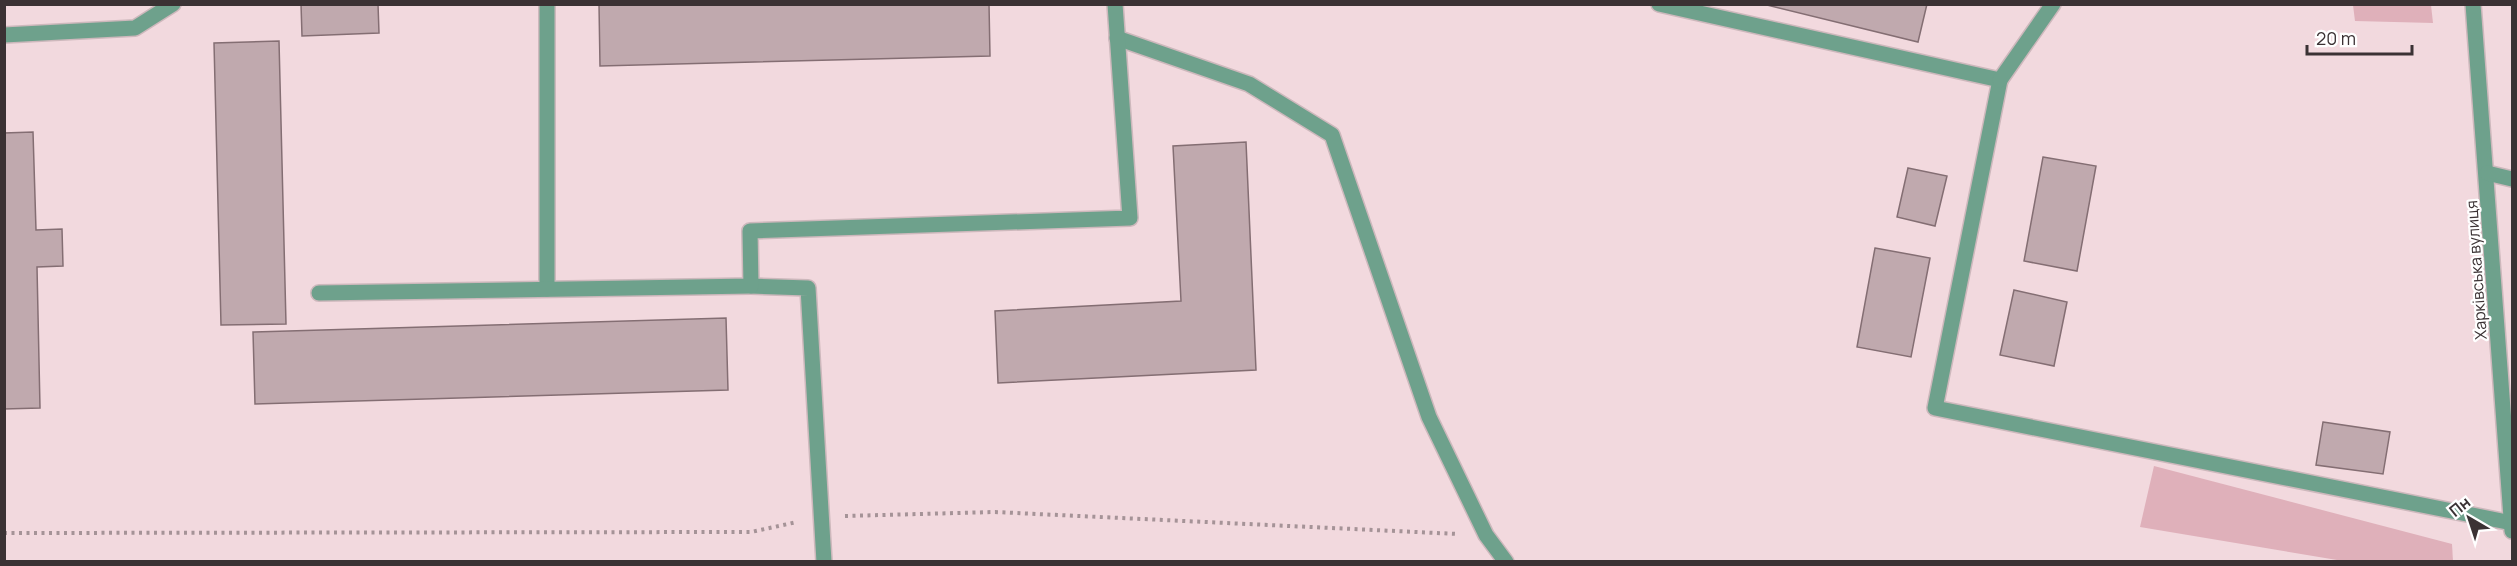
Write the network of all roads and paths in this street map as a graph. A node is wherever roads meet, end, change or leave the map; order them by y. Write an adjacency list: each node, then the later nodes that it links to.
1 (173, 4): 7 (street)
2 (548, 4): 13 (street)
3 (1115, 4): 8 (street)
4 (1659, 4): 9 (street)
5 (2053, 4): 9 (street)
6 (2473, 4): 10 (street, Харківська вулиця)
7 (4, 35)
8 (1117, 38): 12 (street); 19 (street)
9 (2000, 80): 16 (street)
10 (2487, 173): 11 (street); 16 (street, Харківська вулиця)
11 (2512, 178)
12 (751, 286): 13 (street); 15 (street)
13 (547, 289): 14 (street)
14 (319, 293)
15 (822, 517): 17 (path); 19 (path); 20 (street)
16 (2512, 523): 18 (street, Харківська вулиця)
17 (4, 533)
18 (2512, 533)
19 (1486, 535): 21 (street)
20 (824, 561)
21 (1506, 561)

